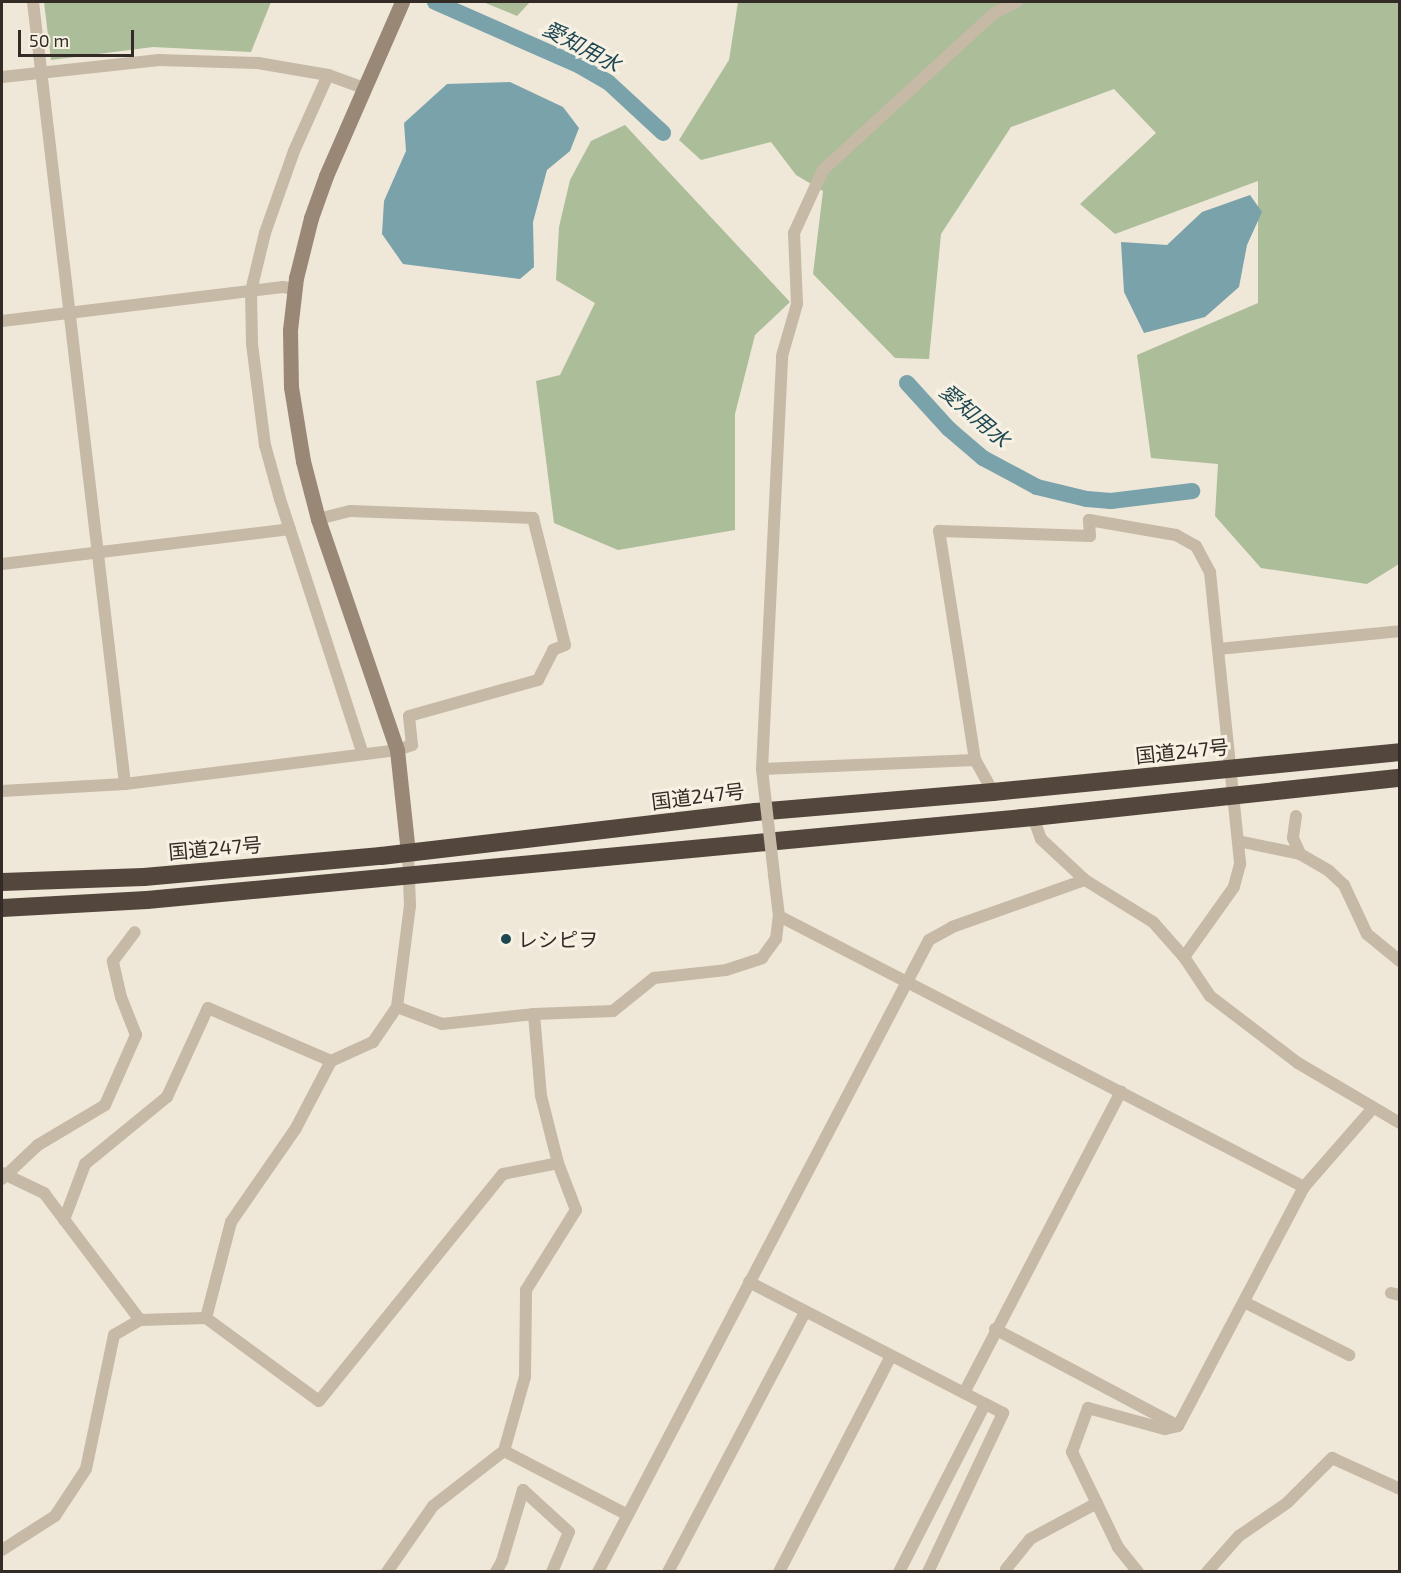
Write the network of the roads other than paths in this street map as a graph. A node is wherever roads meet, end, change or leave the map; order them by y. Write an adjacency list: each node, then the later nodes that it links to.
1 (33, 2): 4 (street)
2 (1017, 2): 23 (street)
3 (402, 3): 7 (street)
4 (42, 72): 5 (street); 6 (street); 10 (street)
5 (328, 75): 7 (street); 9 (street)
6 (2, 77)
7 (364, 88): 8 (street)
8 (294, 289): 9 (street); 12 (street)
9 (251, 291): 10 (street); 13 (street)
10 (69, 313): 11 (street); 14 (street)
11 (2, 321)
12 (318, 519): 18 (street); 18 (street)
13 (290, 529): 14 (street); 20 (street)
14 (97, 554): 15 (street); 25 (street)
15 (2, 564)
16 (1400, 631): 17 (street)
17 (1218, 649): 21 (street); 22 (street)
18 (397, 750): 20 (street); 32 (street)
19 (1400, 752): 22 (highway, 国道247号)
20 (363, 754): 25 (street)
21 (975, 760): 23 (street); 27 (street)
22 (1231, 768): 27 (highway, 国道247号); 28 (street)
23 (762, 769): 38 (street, bridge)
24 (1400, 778): 28 (highway)
25 (125, 784): 26 (street)
26 (2, 791)
27 (993, 792): 32 (highway, 国道247号)
28 (1233, 796): 30 (highway); 31 (street)
29 (1296, 816): 33 (street)
30 (1034, 817): 34 (highway); 35 (street)
31 (1238, 841): 33 (street); 40 (street)
32 (408, 853): 34 (street); 36 (highway, 国道247号)
33 (1300, 854): 41 (street)
34 (409, 874): 37 (highway); 43 (street)
35 (1085, 880): 40 (street); 42 (street)
36 (2, 882)
37 (2, 908)
38 (779, 916): 42 (street); 44 (street)
39 (135, 932): 50 (street)
40 (1184, 957): 47 (street)
41 (1400, 961)
42 (907, 980): 46 (street); 53 (street)
43 (397, 1007): 44 (street); 45 (street)
44 (534, 1014): 49 (street)
45 (331, 1061): 52 (street); 56 (street)
46 (1120, 1091): 51 (street); 58 (street)
47 (1372, 1109): 48 (street); 51 (street)
48 (1400, 1123)
49 (558, 1163): 56 (street); 64 (street)
50 (3, 1175): 52 (street)
51 (1304, 1187): 54 (street)
52 (64, 1220): 57 (street)
53 (749, 1282): 55 (street); 67 (street)
54 (1244, 1302): 59 (street); 63 (street)
55 (805, 1312): 60 (street); 74 (street)
56 (206, 1318): 57 (street)
57 (140, 1320): 68 (street)
58 (995, 1329): 61 (street); 63 (street)
59 (1349, 1355)
60 (891, 1356): 61 (street); 75 (street)
61 (964, 1393): 62 (street)
62 (985, 1404): 76 (street); 77 (street)
63 (1178, 1426): 66 (street)
64 (504, 1451): 67 (street); 70 (street)
65 (1400, 1489): 79 (street)
66 (1097, 1503): 69 (street); 78 (street)
67 (626, 1514): 73 (street)
68 (2, 1550)
69 (1006, 1569)
70 (387, 1572)
71 (496, 1572): 72 (street)
72 (552, 1572)
73 (597, 1572)
74 (668, 1572)
75 (779, 1572)
76 (899, 1572)
77 (928, 1572)
78 (1137, 1572)
79 (1207, 1572)

